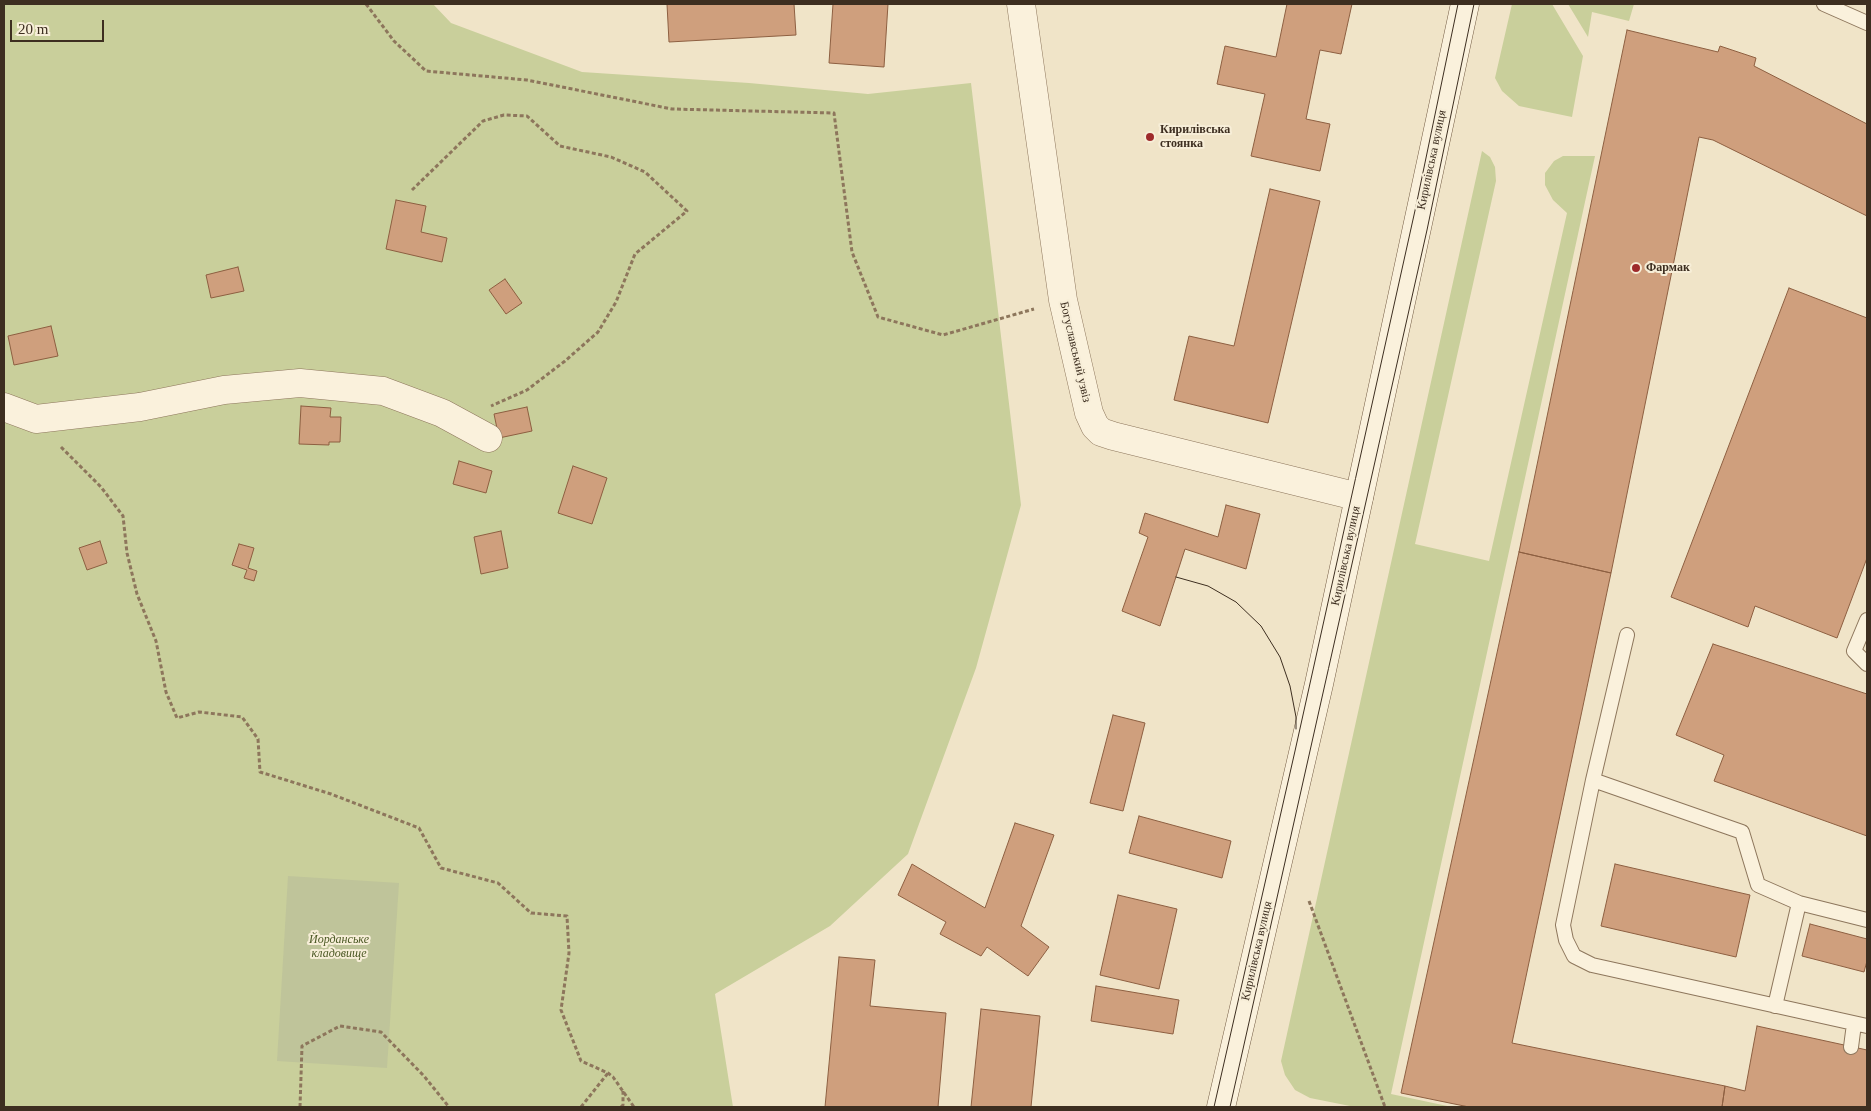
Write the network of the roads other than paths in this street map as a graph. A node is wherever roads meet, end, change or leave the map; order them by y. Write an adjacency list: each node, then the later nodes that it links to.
1 (1021, 4): 7 (street, Богуславський узвіз)
2 (1465, 4): 7 (street, Кирилівська вулиця)
3 (1824, 4): 4 (lane)
4 (1867, 23)
5 (4, 407): 6 (street)
6 (488, 438)
7 (1359, 497): 17 (street, Кирилівська вулиця)
8 (1867, 620): 10 (lane)
9 (1627, 635): 11 (lane)
10 (1867, 664)
11 (1593, 780): 12 (lane); 14 (lane)
12 (1799, 902): 13 (lane); 14 (lane)
13 (1867, 920)
14 (1775, 1006): 15 (lane)
15 (1861, 1025): 16 (lane)
16 (1850, 1047)
17 (1221, 1107)

